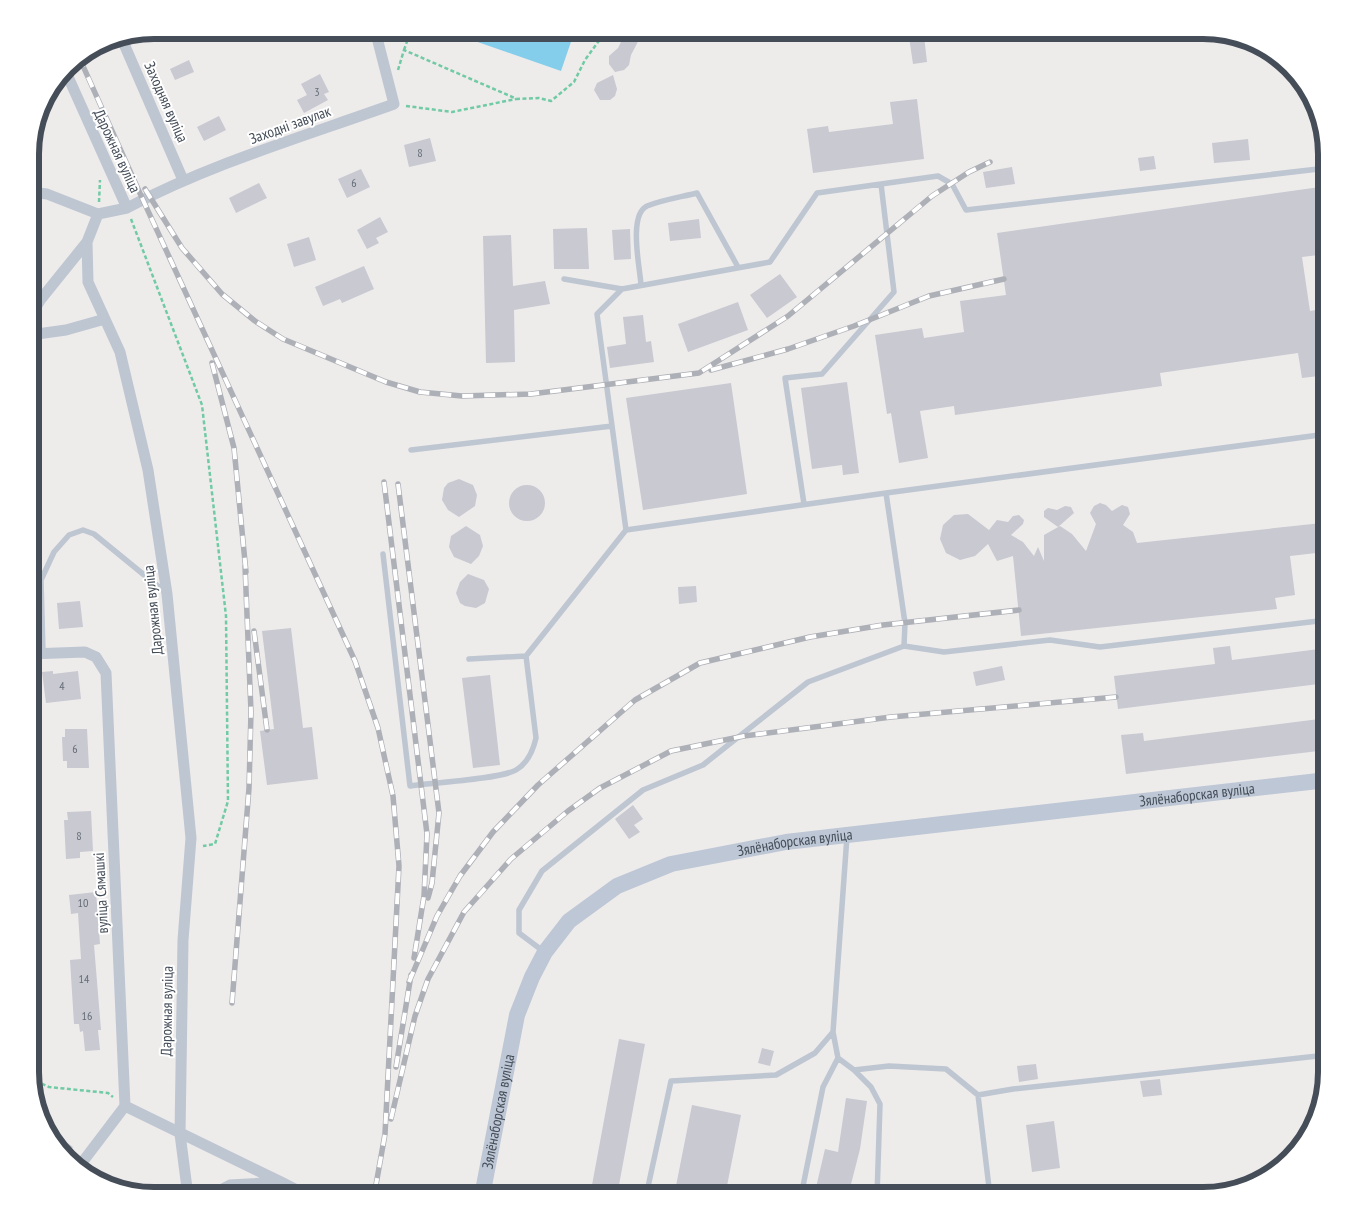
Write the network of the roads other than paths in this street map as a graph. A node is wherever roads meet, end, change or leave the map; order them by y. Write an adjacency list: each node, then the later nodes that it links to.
1 (377, 39): 5 (street, Заходні завулак)
2 (124, 43): 5 (street, Заходняя вуліца)
3 (67, 77): 8 (street, Дарожная вуліца)
4 (1318, 169): 6 (lane)
5 (183, 180): 8 (street, Заходні завулак)
6 (881, 184): 11 (lane); 22 (lane)
7 (39, 193): 9 (street)
8 (127, 208): 9 (street, Дарожная вуліца)
9 (98, 214): 10 (street, Дарожная вуліца)
10 (87, 242): 15 (street); 16 (street, Дарожная вуліца)
11 (738, 268): 13 (lane); 13 (lane)
12 (564, 279): 14 (lane)
13 (642, 285): 14 (lane)
14 (622, 289): 18 (lane)
15 (39, 302)
16 (105, 319): 17 (street); 25 (street, Дарожная вуліца)
17 (39, 334)
18 (612, 426): 20 (lane); 23 (lane)
19 (1318, 435): 21 (lane)
20 (411, 450)
21 (886, 493): 22 (lane); 27 (lane)
22 (804, 504): 23 (lane)
23 (626, 530): 30 (lane)
24 (383, 554): 30 (lane)
25 (167, 594): 29 (lane); 41 (street, Дарожная вуліца)
26 (1318, 621): 27 (lane)
27 (904, 646): 34 (lane)
28 (39, 653): 29 (street, вуліца Сямашкі)
29 (43, 653): 40 (street, вуліца Сямашкі)
30 (526, 656): 31 (lane)
31 (469, 659)
32 (1318, 781): 33 (main road, Зялёнаборская вуліца)
33 (847, 836): 34 (main road, Зялёнаборская вуліца); 35 (lane)
34 (544, 952): 47 (main road, Зялёнаборская вуліца)
35 (832, 1032): 37 (lane); 48 (lane)
36 (1318, 1056): 39 (lane)
37 (838, 1058): 38 (lane); 49 (lane)
38 (854, 1070): 39 (lane); 50 (lane)
39 (978, 1095): 51 (lane)
40 (126, 1106): 41 (street); 42 (street)
41 (180, 1134): 43 (street); 44 (street, Дарожная вуліца)
42 (82, 1163)
43 (281, 1182): 45 (street); 46 (street)
44 (187, 1187)
45 (226, 1187)
46 (291, 1187)
47 (484, 1187)
48 (648, 1187)
49 (803, 1187)
50 (878, 1187)
51 (989, 1187)

